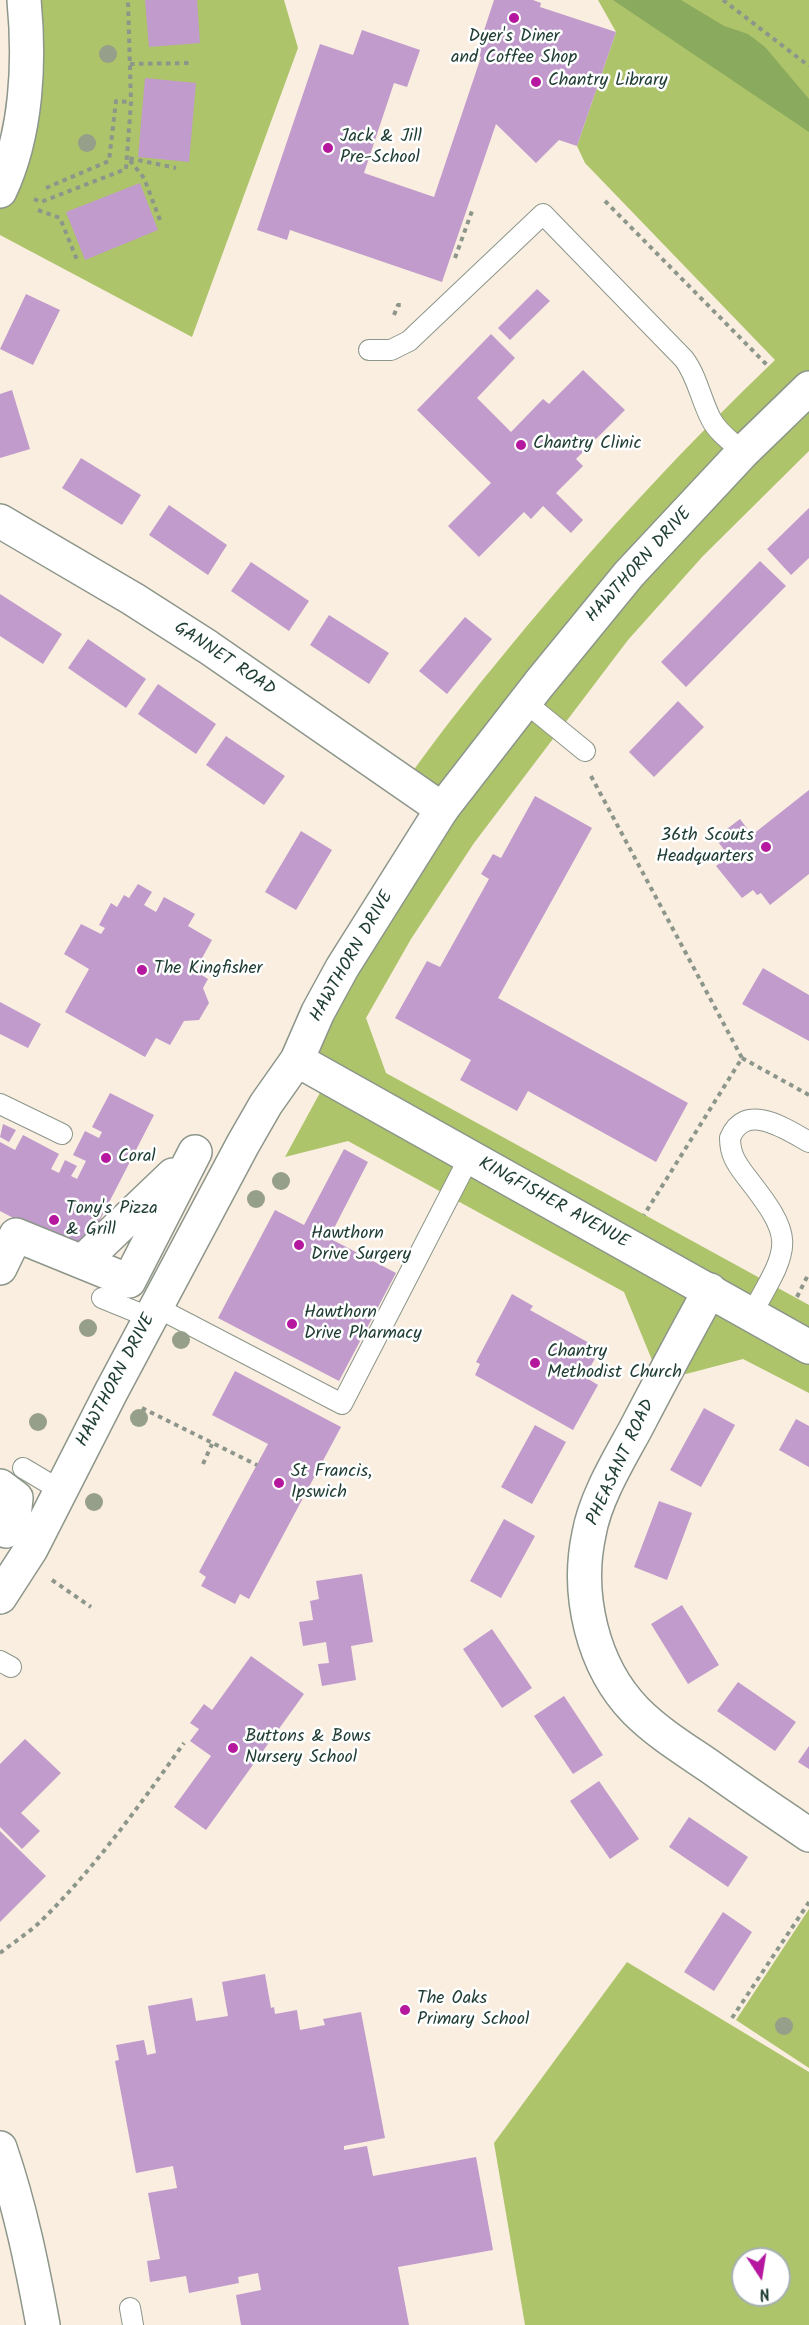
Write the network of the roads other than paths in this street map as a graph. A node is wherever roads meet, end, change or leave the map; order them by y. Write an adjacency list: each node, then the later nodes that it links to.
1 (24, 0): 2 (street)
2 (0, 191)
3 (369, 350): 5 (lane)
4 (809, 388): 5 (street, HAWTHORN DRIVE)
5 (743, 452): 7 (street, HAWTHORN DRIVE)
6 (0, 521): 9 (street, GANNET ROAD)
7 (525, 702): 8 (lane); 9 (street, HAWTHORN DRIVE)
8 (586, 760)
9 (442, 809): 10 (street, HAWTHORN DRIVE)
10 (297, 1060): 14 (street, KINGFISHER AVENUE); 20 (street, HAWTHORN DRIVE)
11 (0, 1104): 12 (lane)
12 (62, 1134)
13 (809, 1142): 21 (lane)
14 (470, 1158): 18 (street, KINGFISHER AVENUE); 20 (lane)
15 (5, 1237): 16 (street); 17 (street)
16 (82, 1262)
17 (0, 1268)
18 (710, 1290): 21 (street, KINGFISHER AVENUE); 27 (street, PHEASANT ROAD)
19 (102, 1298): 20 (lane)
20 (153, 1312): 24 (street, HAWTHORN DRIVE)
21 (752, 1313): 22 (street, KINGFISHER AVENUE)
22 (809, 1347)
23 (11, 1477): 24 (lane); 25 (street)
24 (60, 1490): 26 (street, HAWTHORN DRIVE)
25 (6, 1531)
26 (0, 1597)
27 (809, 1835)
28 (0, 2148): 29 (street)
29 (14, 2245): 30 (street)
30 (43, 2325)

